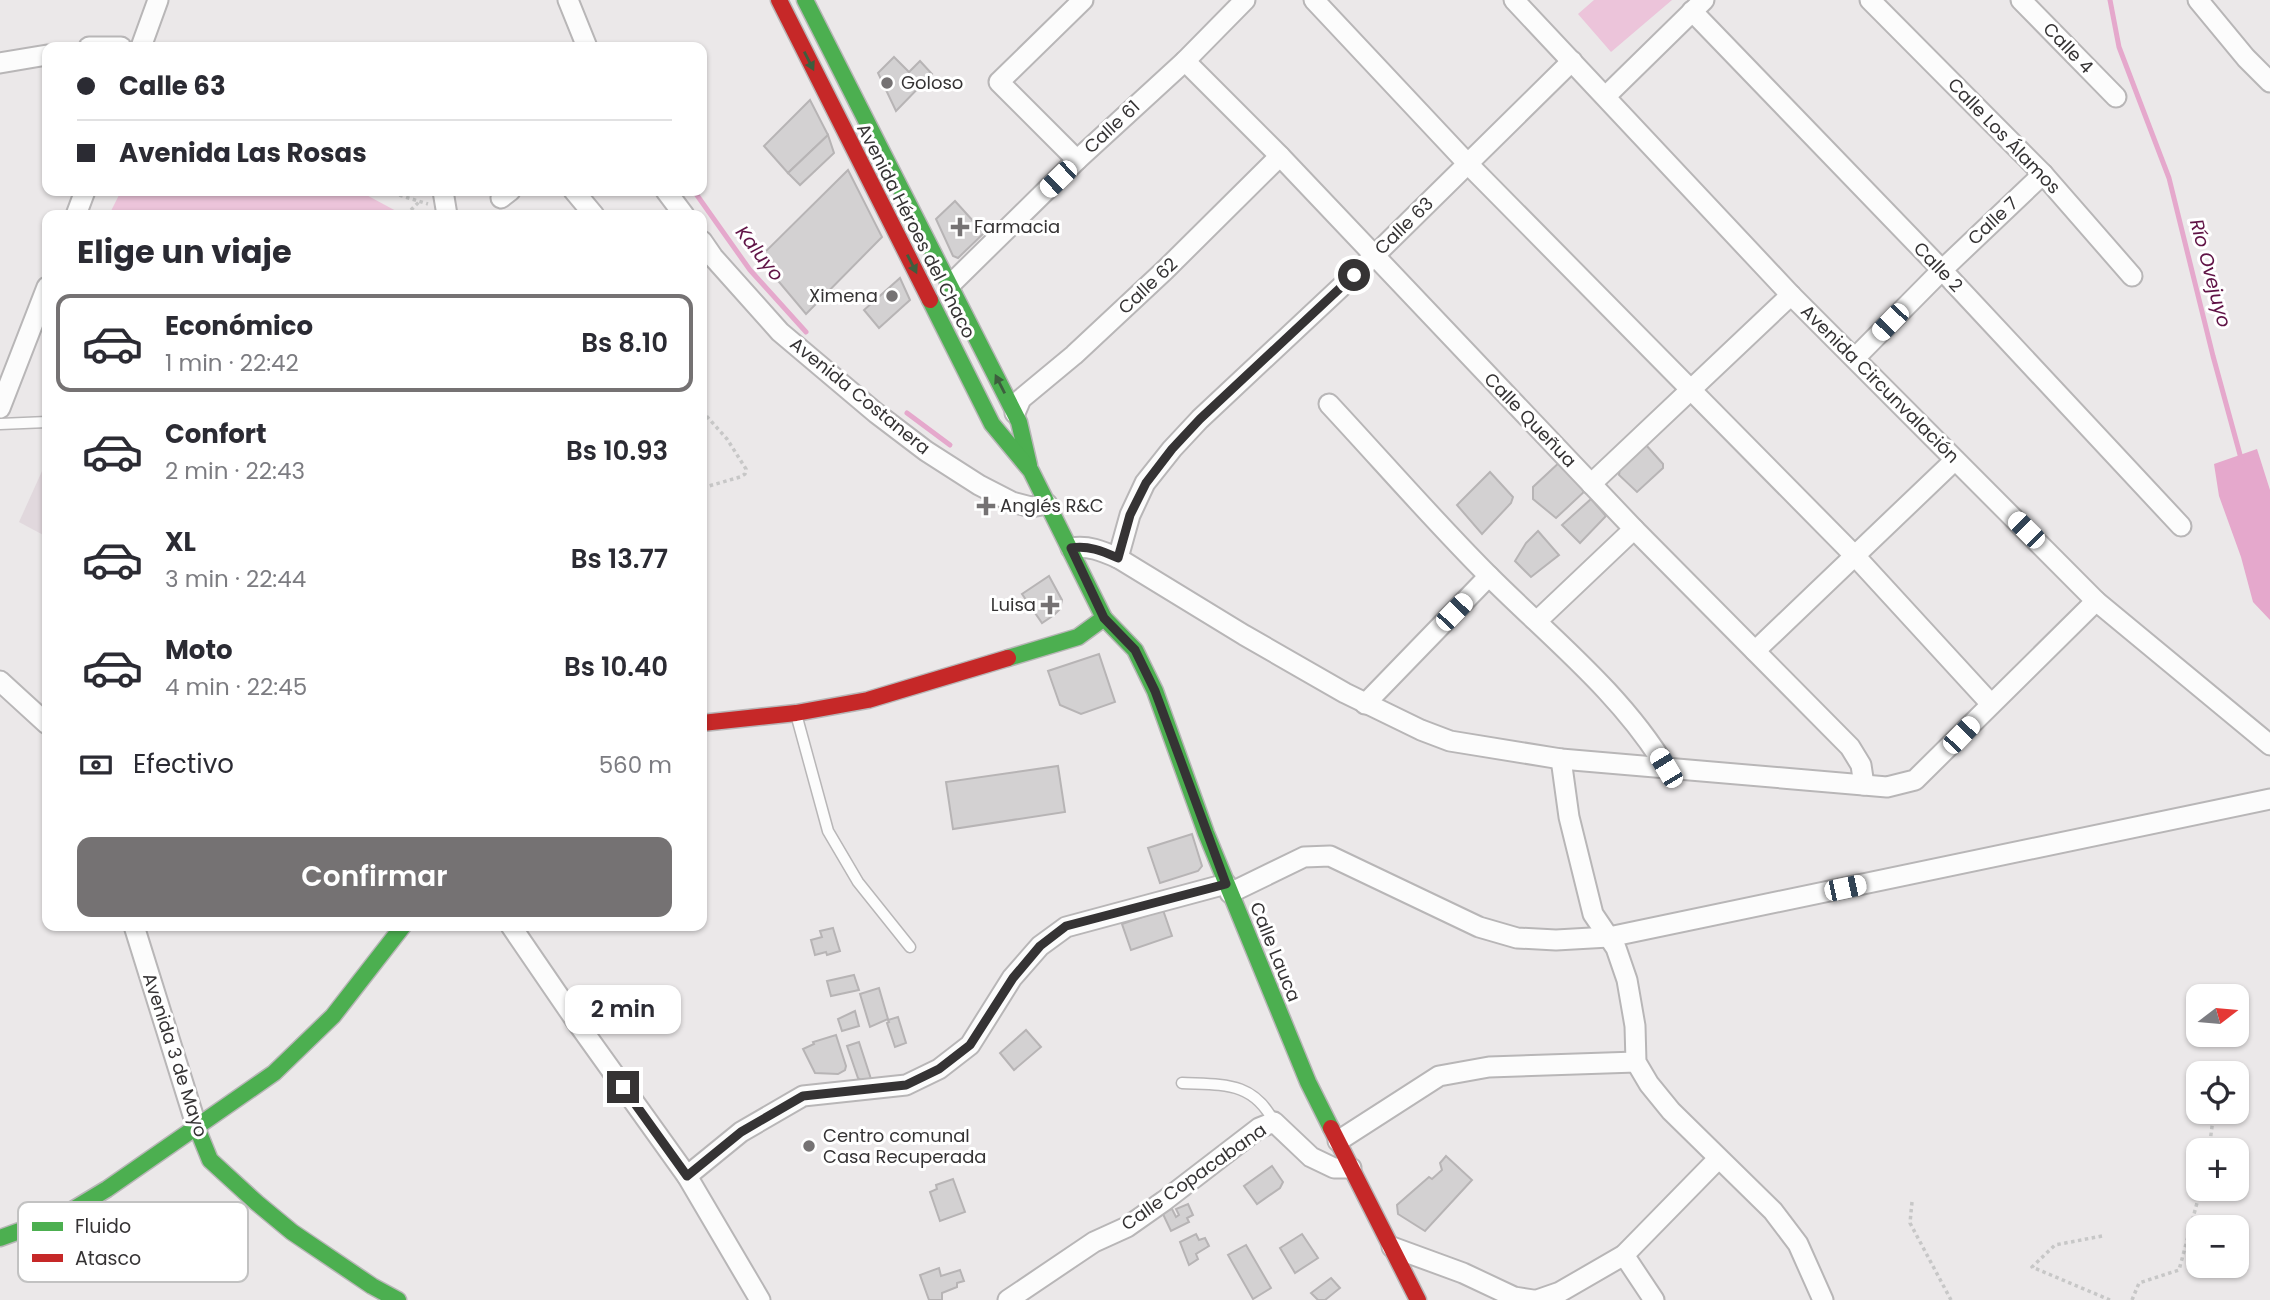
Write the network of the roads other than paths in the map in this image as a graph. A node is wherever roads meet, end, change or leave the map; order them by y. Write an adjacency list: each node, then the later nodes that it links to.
1 (158, 0): 13 (street)
2 (568, 0): 14 (street)
3 (779, 0): 34 (main road, Avenida Héroes del Chaco, one-way to 34)
4 (805, 0): 32 (main road, Avenida Héroes del Chaco)
5 (1083, 0): 23 (street)
6 (1245, 0): 16 (street, Calle 61)
7 (1314, 0): 24 (street)
8 (1514, 0): 17 (street, Avenida Circunvalación)
9 (1870, 0): 25 (street, Calle Los Álamos)
10 (2021, 0): 21 (street, Calle 4)
11 (2210, 5): 19 (street)
12 (1698, 6): 20 (street); 30 (street, Calle 2)
13 (143, 42)
14 (580, 42)
15 (42, 56): 18 (street)
16 (1185, 61): 22 (street, Calle Queñua); 23 (street, Calle 61)
17 (1572, 61): 20 (street, Avenida Circunvalación); 24 (street, Calle 63)
18 (0, 63)
19 (2270, 82)
20 (1606, 96): 33 (street, Avenida Circunvalación)
21 (2116, 97)
22 (1280, 156): 29 (street, Calle Queñua); 40 (street, Calle 62)
23 (1077, 160): 32 (street, Calle 61)
24 (1468, 164): 29 (street, Calle 63); 37 (street)
25 (2043, 174): 30 (street, Calle 7); 31 (street, Calle Los Álamos)
26 (578, 196): 27 (street)
27 (590, 210)
28 (707, 254): 47 (street, Avenida Costanera)
29 (1373, 257): 46 (street, Calle Queñua); 52 (street, Calle 63)
30 (1942, 270): 36 (street, Calle 7); 48 (street, Calle 2)
31 (2132, 276)
32 (950, 285): 34 (main road); 40 (main road, Avenida Héroes del Chaco, one-way to 32)
33 (1791, 295): 36 (street, Avenida Circunvalación); 37 (street)
34 (928, 297): 43 (main road, Avenida Héroes del Chaco)
35 (42, 301): 39 (street)
36 (1855, 358): 44 (street, Avenida Circunvalación)
37 (1691, 390): 46 (street); 51 (street)
38 (1329, 404): 53 (street)
39 (0, 408)
40 (1015, 413): 43 (main road); 45 (main road, Avenida Héroes del Chaco)
41 (42, 422): 42 (lane)
42 (0, 424)
43 (992, 424): 45 (main road, Avenida Héroes del Chaco)
44 (1955, 460): 51 (street); 54 (street, Avenida Circunvalación)
45 (1031, 471): 47 (main road, Avenida Héroes del Chaco)
46 (1591, 484): 49 (street, Calle Queñua)
47 (1047, 504): 50 (main road, Avenida Héroes del Chaco)
48 (2181, 526)
49 (1634, 529): 56 (street); 57 (street, Calle Queñua)
50 (1071, 548): 52 (street); 55 (main road, Avenida Héroes del Chaco)
51 (1856, 557): 57 (street); 60 (street)
52 (1118, 558): 59 (street)
53 (1489, 576): 56 (street); 59 (street)
54 (2096, 601): 60 (street); 64 (street, Avenida Circunvalación)
55 (1104, 618): 61 (main road); 69 (main road, Calle Lauca)
56 (1537, 621): 66 (street)
57 (1755, 651): 67 (street, Calle Queñua)
58 (0, 681): 62 (street)
59 (1365, 704): 65 (street)
60 (1991, 704): 67 (street)
61 (796, 713): 63 (main road); 74 (lane)
62 (42, 719)
63 (707, 722)
64 (2270, 745)
65 (1561, 759): 66 (street); 73 (street)
66 (1666, 768): 67 (street)
67 (1864, 785)
68 (2270, 799): 73 (street)
69 (1228, 889): 73 (street); 79 (main road, Calle Lauca); 82 (street)
70 (136, 931): 78 (street, Avenida 3 de Mayo)
71 (399, 931): 78 (main road)
72 (514, 931): 82 (street)
73 (1609, 937): 75 (street)
74 (910, 947)
75 (1636, 1062): 79 (street); 80 (street)
76 (1182, 1083): 77 (lane)
77 (1274, 1122): 81 (street); 90 (street, Calle Copacabana)
78 (197, 1128): 83 (main road); 88 (main road, Avenida 3 de Mayo)
79 (1338, 1141): 81 (main road, Calle Lauca)
80 (1718, 1159): 87 (street); 94 (street)
81 (1351, 1168): 86 (main road, Calle Lauca)
82 (687, 1176): 89 (street)
83 (85, 1202)
84 (18, 1231): 85 (main road)
85 (0, 1238)
86 (1392, 1247): 91 (main road, Calle Lauca); 92 (street)
87 (1624, 1255): 92 (street); 93 (street)
88 (398, 1300)
89 (760, 1300)
90 (1008, 1300)
91 (1418, 1300)
92 (1535, 1300)
93 (1654, 1300)
94 (1823, 1300)

